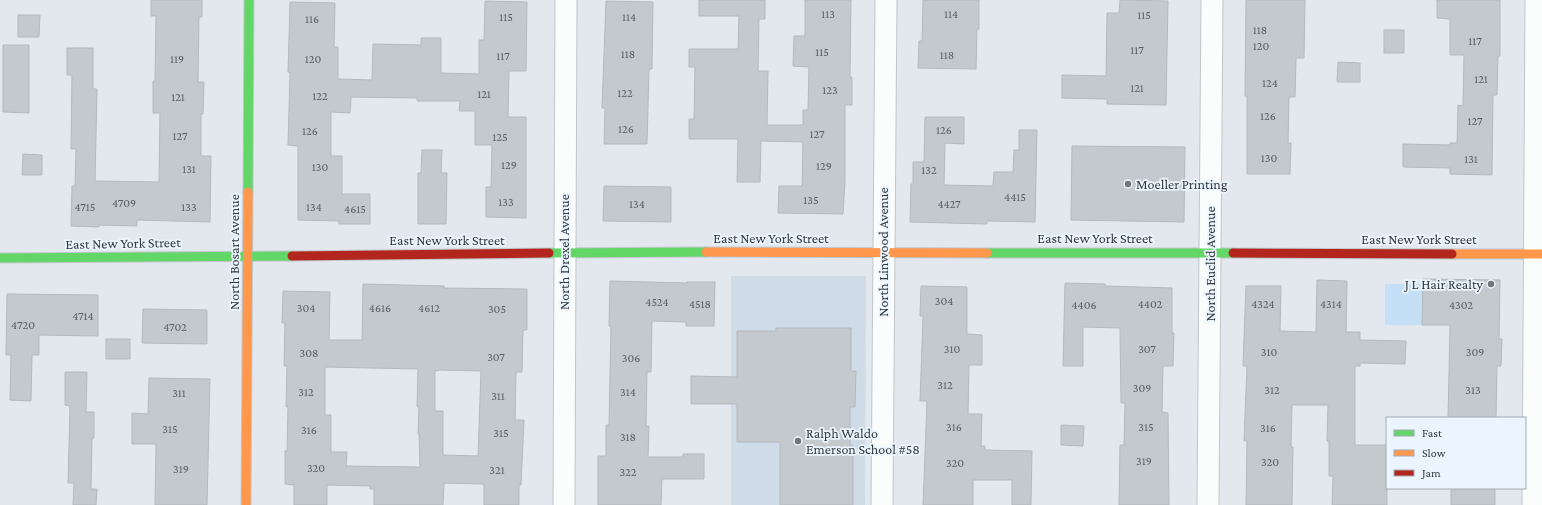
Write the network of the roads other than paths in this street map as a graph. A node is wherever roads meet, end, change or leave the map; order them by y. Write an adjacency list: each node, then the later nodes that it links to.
1 (249, 0): 10 (main road, North Bosart Avenue)
2 (566, 0): 8 (street, North Drexel Avenue)
3 (886, 0): 6 (street, North Linwood Avenue)
4 (1212, 0): 7 (street, North Euclid Avenue)
5 (1536, 0): 9 (street)
6 (884, 252): 7 (main road, East New York Street); 8 (main road, East New York Street); 14 (street, North Linwood Avenue)
7 (1210, 252): 9 (main road, East New York Street); 15 (street, North Euclid Avenue)
8 (564, 253): 10 (main road, East New York Street); 13 (street, North Drexel Avenue)
9 (1538, 254): 16 (street)
10 (248, 255): 11 (main road, East New York Street); 12 (main road, North Bosart Avenue)
11 (0, 258)
12 (246, 505)
13 (564, 505)
14 (882, 505)
15 (1208, 505)
16 (1533, 505)

